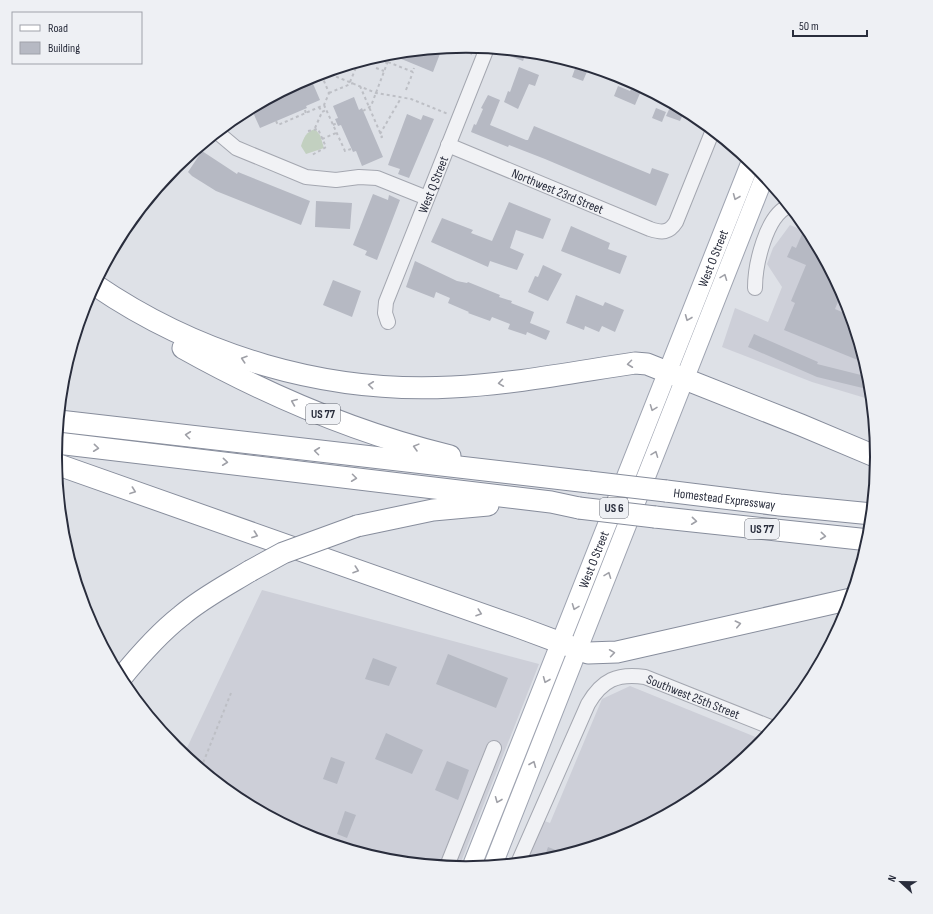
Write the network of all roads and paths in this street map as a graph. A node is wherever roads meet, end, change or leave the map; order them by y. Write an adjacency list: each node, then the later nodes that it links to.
1 (470, 53): 3 (path)
2 (485, 54): 38 (street, West Q Street)
3 (475, 55)
4 (388, 62): 8 (path); 9 (path)
5 (357, 68): 12 (path)
6 (376, 68): 8 (path)
7 (414, 68): 9 (path)
8 (384, 71): 15 (path)
9 (413, 72): 14 (path)
10 (333, 75): 12 (path)
11 (323, 79): 16 (path)
12 (352, 83): 13 (path); 16 (path)
13 (360, 86): 15 (path); 20 (path)
14 (406, 90)
15 (376, 92): 17 (path); 20 (path)
16 (329, 93): 18 (path)
17 (401, 98): 26 (path); 33 (path)
18 (324, 105): 19 (path); 22 (path)
19 (319, 108): 24 (path); 25 (path)
20 (369, 108): 23 (path); 33 (path)
21 (304, 110): 25 (path)
22 (326, 110): 24 (path); 29 (path)
23 (363, 111)
24 (322, 112): 30 (path)
25 (306, 114): 27 (path)
26 (451, 115)
27 (276, 122)
28 (336, 123): 29 (path)
29 (333, 125): 32 (path)
30 (315, 128): 31 (path); 37 (path)
31 (308, 131)
32 (336, 133): 37 (path); 39 (path)
33 (380, 134): 36 (path)
34 (711, 135): 38 (street, Northwest 23rd Street)
35 (221, 136): 43 (street)
36 (378, 138)
37 (322, 139): 40 (path)
38 (448, 145): 43 (street, West Q Street)
39 (351, 149)
40 (312, 155)
41 (749, 168): 49 (main road, West O Street / US 6, one-way to 49)
42 (761, 181): 49 (main road, West O Street / US 6, one-way to 42)
43 (427, 198): 48 (street, West Q Street)
44 (785, 209): 46 (street)
45 (100, 288): 49 (highway, one-way to 45)
46 (755, 288)
47 (97, 293): 56 (highway, US 77, one-way to 47)
48 (388, 322)
49 (676, 375): 53 (highway); 61 (main road, West O Street / US 6)
50 (64, 422): 52 (highway, one-way to 50)
51 (63, 444): 55 (highway, US 77, one-way to 55)
52 (277, 446): 55 (street); 56 (highway, one-way to 52)
53 (870, 454)
54 (62, 466): 61 (highway, one-way to 61)
55 (274, 468): 57 (highway, US 77, one-way to 57)
56 (583, 481): 58 (highway, Homestead Expressway / US 77, bridge)
57 (579, 508): 59 (highway, Homestead Expressway / US 77, one-way to 59, bridge); 62 (highway, bridge)
58 (866, 513)
59 (862, 539)
60 (844, 600): 61 (highway, one-way to 60)
61 (569, 647): 69 (main road, West O Street / US 6, one-way to 61); 70 (main road, West O Street / US 6, one-way to 70)
62 (126, 673)
63 (231, 693): 66 (path)
64 (767, 726): 67 (street, Southwest 25th Street)
65 (494, 748): 68 (street)
66 (203, 763)
67 (520, 858)
68 (449, 860)
69 (495, 860)
70 (474, 861)

